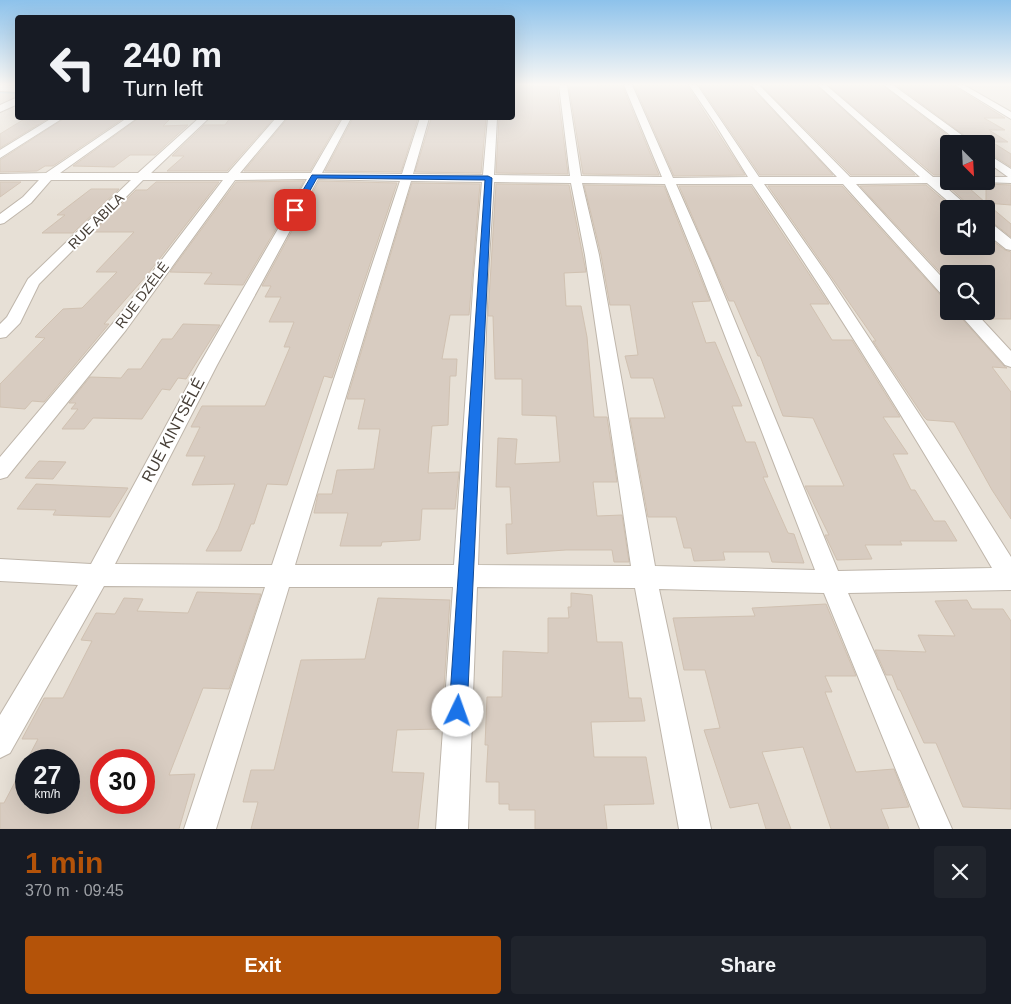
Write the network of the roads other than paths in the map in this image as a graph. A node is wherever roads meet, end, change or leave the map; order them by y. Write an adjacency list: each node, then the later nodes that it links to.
1 (49, 124): 15 (street)
2 (124, 124): 21 (street)
3 (198, 124): 22 (street, RUE ABILA)
4 (276, 124): 23 (street, RUE DZÉLÉ)
5 (344, 124): 18 (street, RUE KINTSÉLÉ)
6 (423, 124): 20 (street)
7 (492, 124): 24 (street)
8 (568, 124): 25 (street)
9 (645, 124): 32 (street)
10 (720, 124): 26 (street)
11 (793, 124): 27 (street)
12 (867, 124): 28 (street)
13 (942, 124): 14 (street)
14 (957, 135)
15 (0, 155)
16 (995, 162): 17 (street)
17 (1011, 174)
18 (314, 176): 20 (street); 23 (street); 43 (street, RUE KINTSÉLÉ)
19 (0, 177): 21 (street)
20 (406, 177): 24 (street); 44 (street)
21 (48, 178): 22 (street); 34 (street)
22 (139, 178): 23 (street); 39 (street, RUE ABILA)
23 (230, 178): 41 (street, RUE DZÉLÉ)
24 (488, 178): 25 (street); 45 (street)
25 (576, 180): 32 (street); 46 (street)
26 (755, 180): 27 (street); 32 (street); 47 (street)
27 (846, 180): 28 (street); 37 (street)
28 (930, 180): 29 (street); 33 (street)
29 (940, 180)
30 (995, 180): 31 (street)
31 (1011, 180)
32 (669, 181): 48 (street)
33 (954, 200)
34 (0, 220)
35 (995, 233): 36 (street)
36 (1011, 246)
37 (940, 284)
38 (973, 320): 40 (street)
39 (0, 333)
40 (1011, 361)
41 (0, 471)
42 (0, 570): 43 (street)
43 (97, 575): 44 (street); 49 (street, RUE KINTSÉLÉ)
44 (279, 575): 45 (street); 50 (street)
45 (464, 577): 46 (street); 51 (street)
46 (645, 577): 48 (street); 52 (street)
47 (1011, 579): 48 (street)
48 (831, 582): 53 (street)
49 (0, 743)
50 (200, 829)
51 (452, 829)
52 (695, 829)
53 (936, 829)

